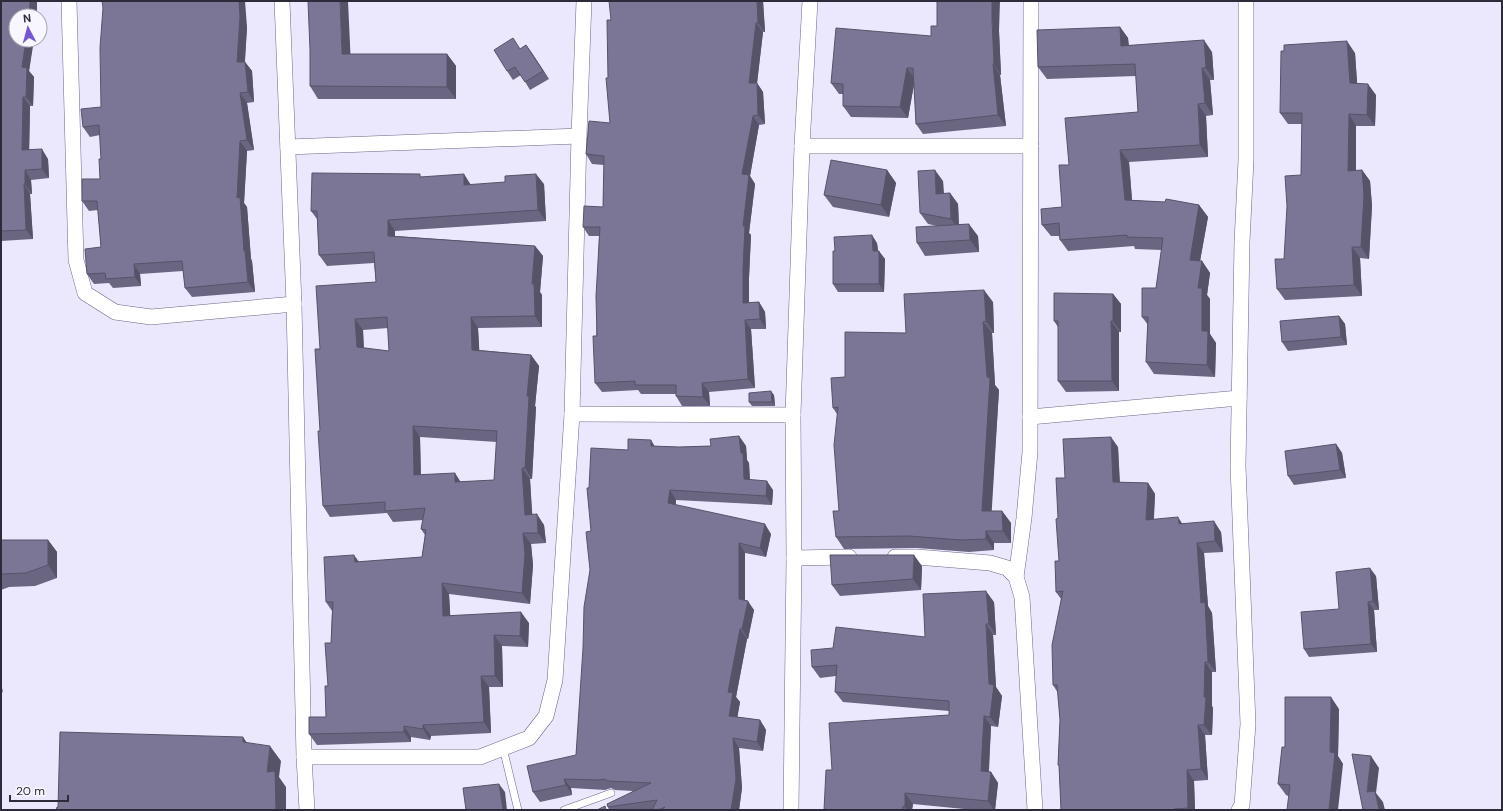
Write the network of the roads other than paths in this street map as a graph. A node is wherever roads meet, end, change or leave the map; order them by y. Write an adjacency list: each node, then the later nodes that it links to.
1 (69, 1): 11 (street)
2 (282, 1): 10 (street)
3 (584, 1): 7 (street)
4 (810, 1): 8 (street)
5 (1031, 1): 9 (street)
6 (1246, 1): 12 (street)
7 (579, 136): 10 (street); 13 (street)
8 (802, 146): 9 (street); 14 (street)
9 (1032, 146): 15 (street)
10 (288, 147): 11 (street)
11 (294, 304): 21 (street)
12 (1239, 398): 15 (street); 28 (street)
13 (572, 414): 14 (street); 20 (street)
14 (793, 415): 18 (street)
15 (1030, 417): 19 (street)
16 (863, 557): 18 (street)
17 (878, 557): 19 (street)
18 (794, 558): 26 (street)
19 (1016, 577): 27 (street)
20 (503, 748): 21 (street); 24 (lane)
21 (304, 757): 23 (street)
22 (611, 794): 25 (lane)
23 (307, 810)
24 (518, 810)
25 (564, 810)
26 (791, 810)
27 (1035, 810)
28 (1239, 810)

